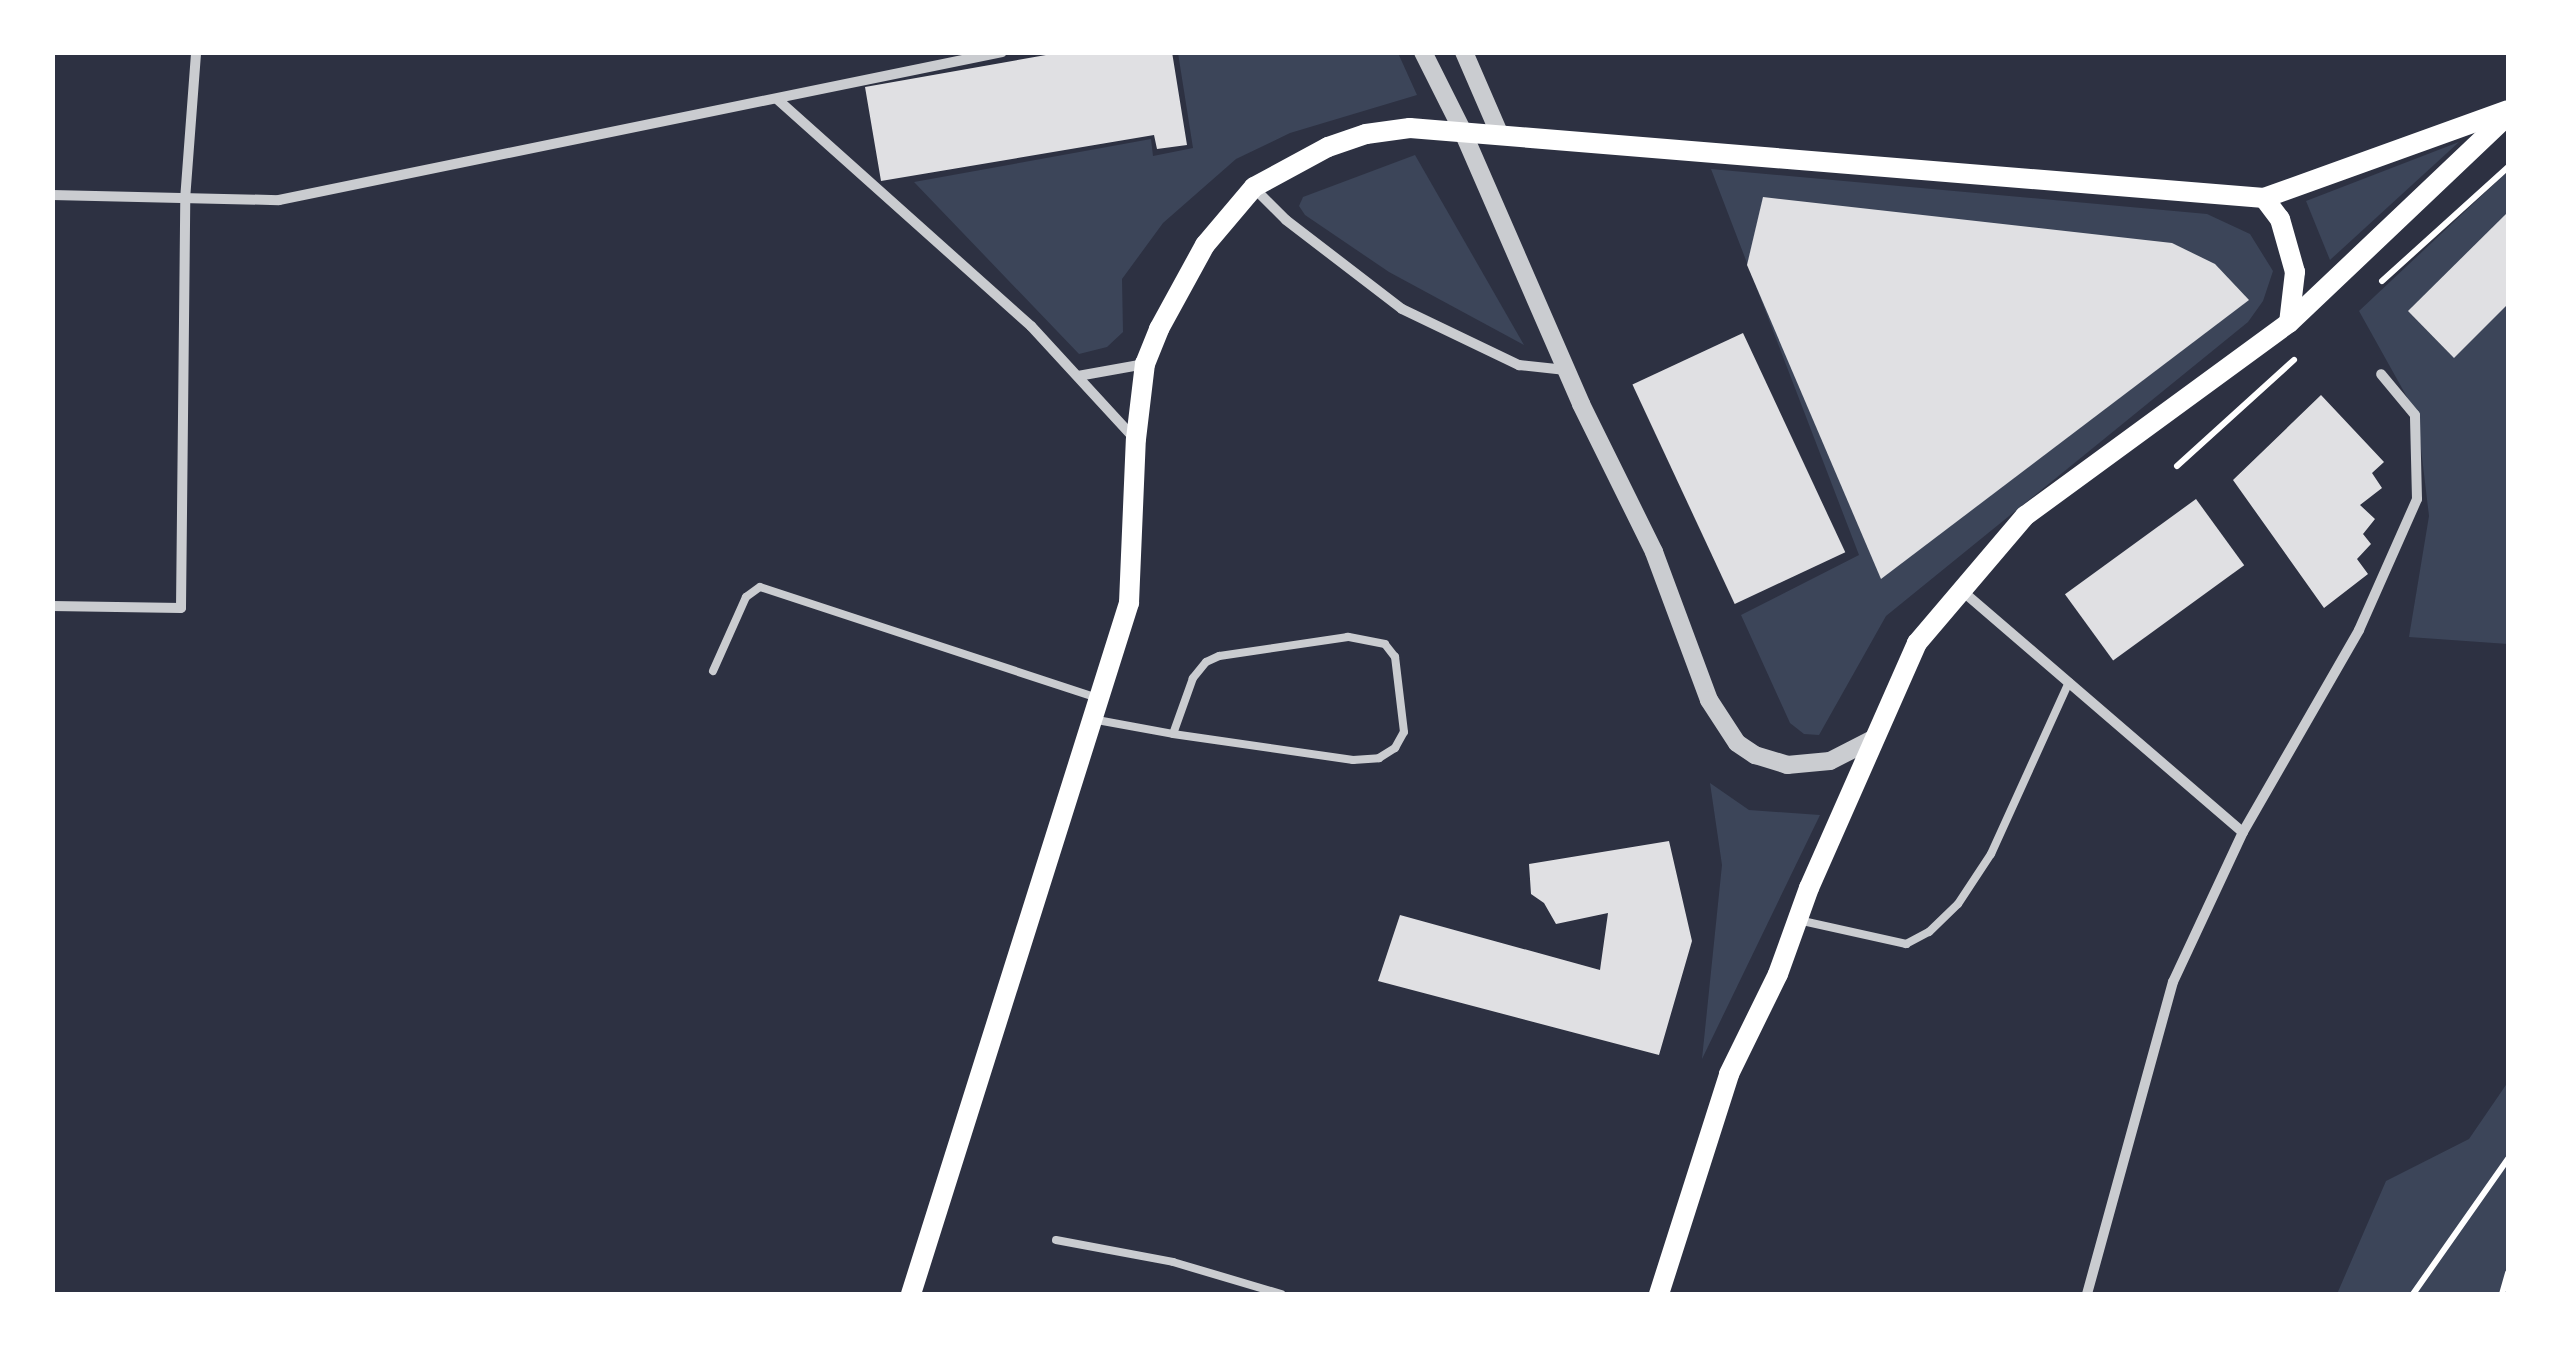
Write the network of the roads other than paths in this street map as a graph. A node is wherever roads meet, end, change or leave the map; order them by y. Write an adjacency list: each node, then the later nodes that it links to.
1 (196, 52): 12 (street)
2 (1002, 52): 5 (street)
3 (1423, 52): 7 (street)
4 (1464, 52): 8 (street)
5 (777, 100): 12 (street); 17 (street)
6 (2508, 112): 11 (main road); 13 (main road)
7 (1462, 130): 8 (main road); 9 (main road); 15 (street)
8 (1499, 133): 11 (main road)
9 (1254, 187): 14 (main road); 15 (street)
10 (52, 195): 12 (street)
11 (2264, 198): 13 (main road)
12 (185, 200): 20 (street)
13 (2289, 323): 19 (main road)
14 (1146, 364): 17 (street); 18 (main road)
15 (1566, 370): 25 (street)
16 (2382, 374): 26 (street)
17 (1078, 376): 18 (street)
18 (1136, 439): 23 (main road)
19 (1960, 588): 22 (street); 25 (main road)
20 (52, 606)
21 (714, 671): 23 (lane)
22 (2070, 682): 26 (street); 27 (lane)
23 (1096, 709): 24 (lane); 29 (main road)
24 (1173, 734): 24 (lane)
25 (1872, 740): 27 (main road)
26 (2243, 832): 32 (street)
27 (1798, 920): 31 (main road)
28 (1056, 1240): 30 (lane)
29 (911, 1294)
30 (1281, 1294)
31 (1659, 1294)
32 (2087, 1294)

